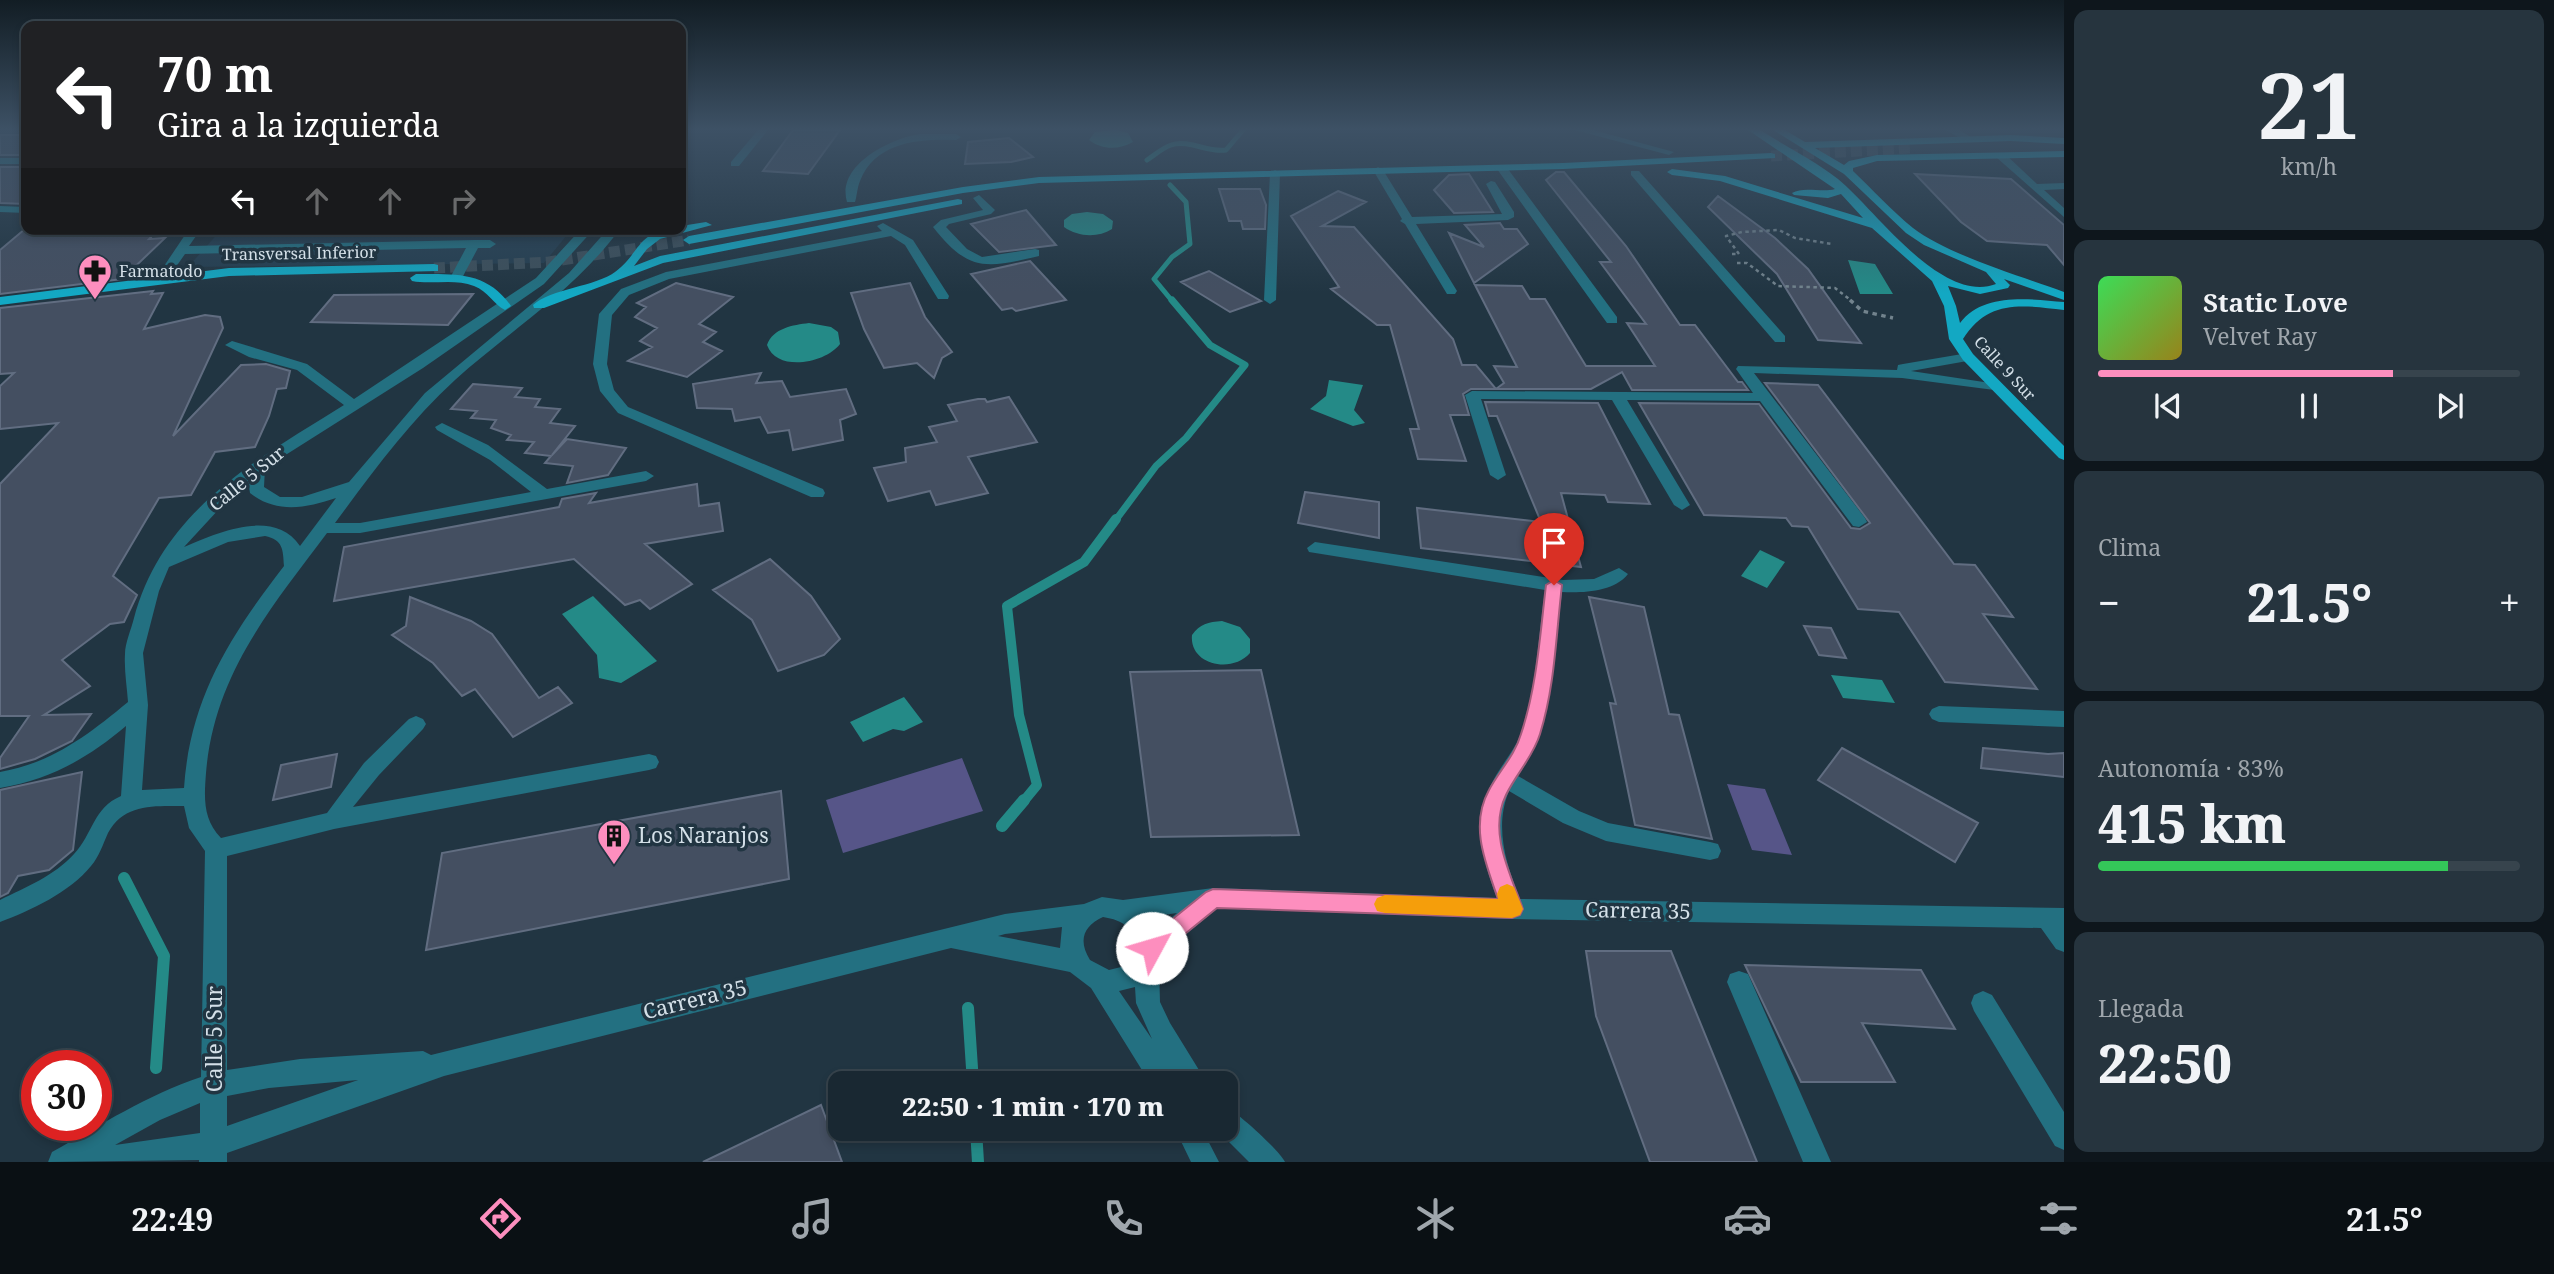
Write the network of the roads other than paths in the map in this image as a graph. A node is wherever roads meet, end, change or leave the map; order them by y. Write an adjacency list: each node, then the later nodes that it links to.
1 (852, 184): 19 (street)
2 (940, 184): 19 (main road)
3 (1008, 184): 32 (main road)
4 (1032, 184): 18 (main road)
5 (1275, 184): 47 (street)
6 (1386, 184): 24 (street)
7 (1491, 184): 24 (street)
8 (1514, 184): 52 (street)
9 (1645, 184): 53 (street)
10 (1741, 184): 25 (main road)
11 (1772, 184): 17 (main road)
12 (1836, 184): 17 (main road, Calle 9 Sur)
13 (1861, 184): 37 (main road)
14 (2032, 184): 16 (street)
15 (2064, 186): 16 (street)
16 (2035, 187): 22 (street)
17 (1843, 190): 25 (main road, Calle 9 Sur)
18 (979, 198): 23 (main road); 36 (street)
19 (851, 200): 26 (main road)
20 (0, 209): 21 (street)
21 (21, 210)
22 (2064, 214)
23 (871, 219): 27 (street); 39 (main road)
24 (1406, 221): 44 (street)
25 (1877, 226): 42 (main road, Calle 9 Sur)
26 (686, 231)
27 (894, 232): 45 (street); 68 (street)
28 (191, 235): 35 (street)
29 (583, 235): 50 (street, Calle 5 Sur)
30 (609, 235): 49 (street)
31 (662, 235): 39 (main road)
32 (689, 240)
33 (474, 244): 34 (street); 35 (street); 41 (street)
34 (490, 244)
35 (181, 250): 40 (street)
36 (1035, 253)
37 (1981, 266): 42 (main road); 46 (main road)
38 (434, 268): 40 (main road, Transversal Inferior)
39 (619, 274): 49 (main road)
40 (162, 278): 43 (main road, Transversal Inferior)
41 (456, 278): 43 (main road); 50 (main road)
42 (1938, 279): 54 (main road, Calle 9 Sur)
43 (122, 284): 48 (main road, Transversal Inferior)
44 (1451, 291)
45 (943, 296)
46 (2064, 296)
47 (1270, 300)
48 (0, 301)
49 (539, 305): 67 (street)
50 (505, 306): 61 (street, Calle 5 Sur)
51 (2064, 306): 54 (main road)
52 (1612, 320)
53 (1780, 339)
54 (1956, 339): 56 (main road, Calle 9 Sur)
55 (232, 345): 61 (street)
56 (1968, 357): 57 (street); 58 (main road, Calle 9 Sur)
57 (1871, 372): 58 (street); 60 (street)
58 (1997, 388): 63 (main road, Calle 9 Sur)
59 (1617, 396): 60 (street); 65 (street); 70 (street)
60 (1764, 397): 71 (street)
61 (354, 405): 64 (street, Calle 5 Sur)
62 (442, 427): 69 (street)
63 (2064, 455)
64 (257, 466): 67 (street); 74 (street, Calle 5 Sur)
65 (1499, 475)
66 (646, 476): 69 (street)
67 (353, 485): 72 (street)
68 (817, 493)
69 (543, 494): 72 (street)
70 (1682, 506)
71 (1859, 522)
72 (322, 528): 75 (street)
73 (1315, 548): 77 (street)
74 (161, 566): 75 (street); 78 (street, Calle 5 Sur)
75 (293, 567): 85 (street)
76 (1619, 574): 77 (street)
77 (1554, 585): 83 (street)
78 (138, 705): 84 (street); 86 (street, Calle 5 Sur)
79 (1939, 714): 80 (street)
80 (2064, 719)
81 (416, 724): 87 (street)
82 (649, 762): 87 (street)
83 (1505, 778): 89 (street); 91 (street)
84 (0, 780)
85 (194, 797): 86 (street); 88 (street)
86 (131, 799): 93 (street)
87 (334, 820): 88 (street)
88 (216, 849): 106 (street, Calle 5 Sur)
89 (1710, 851)
90 (1213, 898): 91 (street, Carrera 35); 92 (street, Carrera 35); 98 (street)
91 (1512, 909): 95 (street, Carrera 35)
92 (1125, 910): 94 (street); 98 (street)
93 (0, 912)
94 (1084, 914): 96 (street, Carrera 35); 99 (street)
95 (2055, 917): 97 (street)
96 (946, 938): 99 (street, Carrera 35); 103 (street, Carrera 35)
97 (2064, 941)
98 (1149, 955): 100 (street); 105 (street)
99 (1076, 962): 100 (street)
100 (1100, 980): 104 (street)
101 (1739, 982): 115 (street)
102 (1983, 1003): 108 (street)
103 (444, 1063): 106 (street, Carrera 35); 110 (street, Carrera 35)
104 (1157, 1071)
105 (1186, 1071)
106 (216, 1084): 110 (street, Calle 5 Sur); 111 (street, Carrera 35)
107 (1238, 1133): 114 (street)
108 (2064, 1137)
109 (1194, 1141): 113 (street)
110 (214, 1153): 112 (street, Carrera 35)
111 (62, 1162)
112 (96, 1162)
113 (1205, 1162)
114 (1272, 1162)
115 (1817, 1162)

